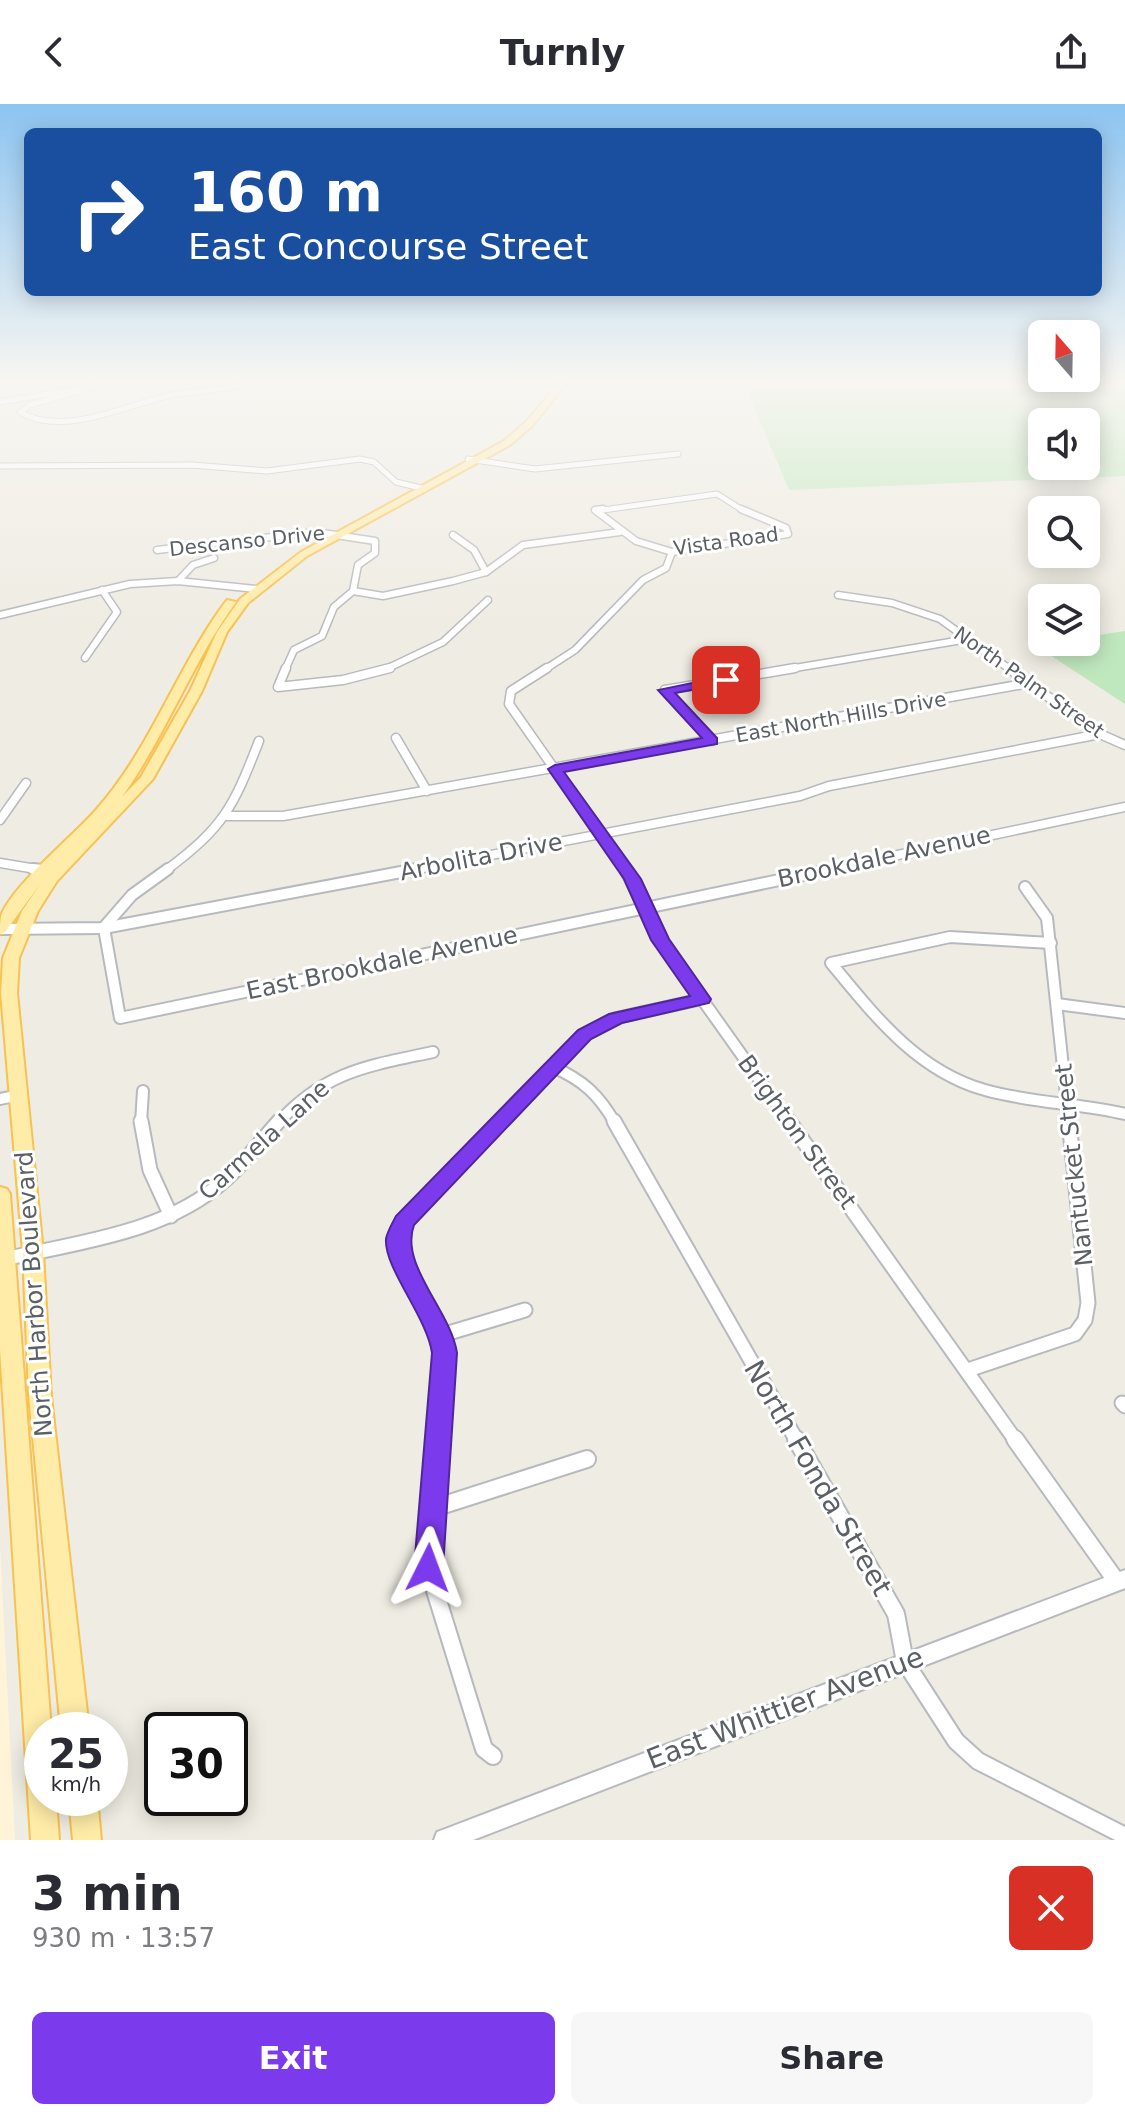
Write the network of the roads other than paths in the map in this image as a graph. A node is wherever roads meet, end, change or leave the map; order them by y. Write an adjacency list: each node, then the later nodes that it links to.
1 (184, 464): 8 (street)
2 (185, 464): 3 (street)
3 (321, 464)
4 (376, 464): 9 (street)
5 (465, 464): 9 (main road, North Harbor Boulevard)
6 (500, 464): 7 (street)
7 (583, 464)
8 (0, 466)
9 (420, 488): 11 (main road, North Harbor Boulevard)
10 (620, 532): 14 (street, Vista Road); 14 (street, Vista Road); 16 (street)
11 (337, 533): 13 (street, Descanso Drive); 18 (main road, North Harbor Boulevard); 20 (street)
12 (453, 535): 16 (street)
13 (157, 550)
14 (672, 552): 32 (street, Brighton Street)
15 (214, 558): 17 (street)
16 (486, 572): 20 (street)
17 (178, 581): 18 (street); 19 (street)
18 (251, 588): 40 (main road, North Harbor Boulevard); 45 (main road, North Harbor Boulevard)
19 (102, 590): 23 (street); 25 (street)
20 (353, 591): 22 (street)
21 (838, 595): 24 (street, North Palm Street)
22 (488, 600)
23 (0, 615)
24 (968, 639): 26 (street, North Palm Street); 30 (street)
25 (85, 658)
26 (1029, 683): 27 (street, North Palm Street); 30 (street, East North Hills Drive)
27 (1100, 734): 31 (street, North Palm Street); 38 (street, Arbolita Drive)
28 (396, 738): 34 (street)
29 (259, 741): 36 (street)
30 (712, 741): 32 (street, East North Hills Drive)
31 (1125, 745)
32 (555, 769): 34 (street, East North Hills Drive); 38 (street, Brighton Street)
33 (26, 783): 37 (street)
34 (427, 791): 36 (street, East North Hills Drive)
35 (1125, 807): 42 (street, Brookdale Avenue)
36 (227, 816): 43 (street)
37 (0, 820)
38 (601, 834): 42 (street, Brighton Street); 43 (street, Arbolita Drive)
39 (0, 863): 40 (street)
40 (42, 870): 44 (main road, North Harbor Boulevard)
41 (1025, 887): 46 (street, Nantucket Street)
42 (643, 908): 43 (street, East Brookdale Avenue); 47 (street, Brighton Street)
43 (104, 928): 45 (street, Arbolita Drive)
44 (0, 929): 45 (street, Arbolita Drive)
45 (20, 929): 53 (main road, North Harbor Boulevard)
46 (1051, 943): 48 (street, Nantucket Street); 54 (street)
47 (702, 999): 51 (street); 62 (street, Brighton Street)
48 (1057, 1004): 49 (street); 54 (street, Nantucket Street)
49 (1125, 1013)
50 (433, 1052): 57 (street, Carmela Lane)
51 (553, 1067): 61 (street); 66 (street, North Fonda Street)
52 (143, 1091): 57 (street)
53 (10, 1097): 58 (main road, North Harbor Boulevard)
54 (1068, 1105): 55 (street); 62 (street, Nantucket Street)
55 (1125, 1114)
56 (0, 1194): 59 (main road, North Harbor Boulevard)
57 (171, 1216): 58 (street, Carmela Lane)
58 (33, 1252): 59 (street, Carmela Lane); 67 (main road, North Harbor Boulevard)
59 (5, 1259): 71 (main road, North Harbor Boulevard)
60 (525, 1310): 61 (street)
61 (442, 1335): 64 (street)
62 (968, 1370): 65 (street, Brighton Street)
63 (587, 1459): 64 (street)
64 (431, 1509): 68 (street)
65 (1121, 1580): 66 (street, East Whittier Avenue)
66 (905, 1662): 70 (street, North Fonda Street); 73 (street, East Whittier Avenue)
67 (73, 1712)
68 (493, 1756)
69 (85, 1816): 72 (main road)
70 (1125, 1836)
71 (45, 1840)
72 (87, 1840)
73 (445, 1840)

